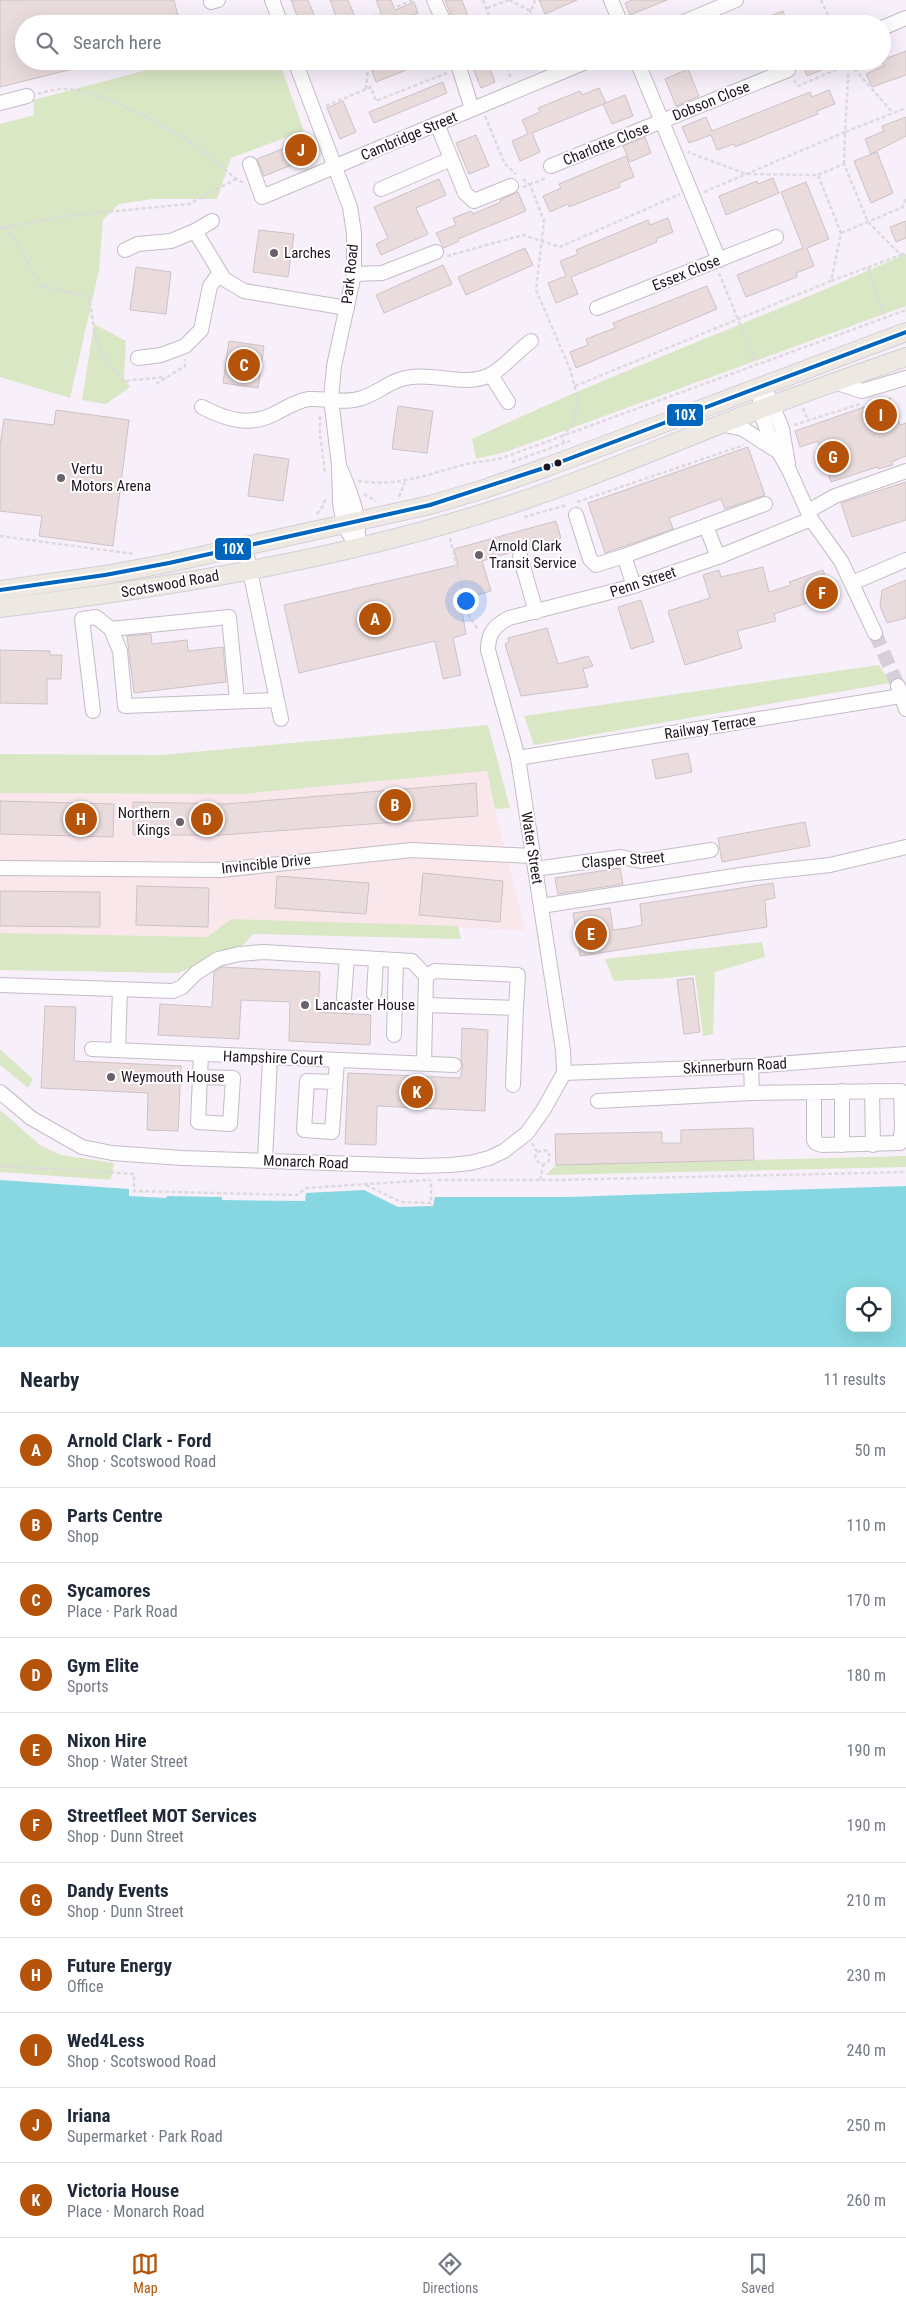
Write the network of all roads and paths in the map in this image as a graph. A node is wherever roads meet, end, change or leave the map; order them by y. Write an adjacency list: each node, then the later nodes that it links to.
1 (272, 0): 12 (street)
2 (413, 0): 13 (path)
3 (434, 0): 14 (street)
4 (483, 0): 10 (path)
5 (509, 0): 10 (path); 11 (path)
6 (535, 0): 11 (path)
7 (611, 0): 17 (street)
8 (736, 0): 18 (street)
9 (821, 0): 19 (path)
10 (486, 9): 15 (path)
11 (531, 11): 16 (path)
12 (278, 15)
13 (377, 15)
14 (440, 15)
15 (488, 15)
16 (528, 15)
17 (617, 15)
18 (700, 15)
19 (828, 15)
20 (906, 18): 21 (street)
21 (891, 24)
22 (298, 70): 39 (street, Park Road)
23 (367, 70): 33 (path)
24 (447, 70): 33 (path)
25 (460, 70): 37 (street)
26 (508, 70): 34 (path)
27 (567, 70): 34 (street, Cambridge Street)
28 (641, 70): 41 (street)
29 (788, 70): 30 (path); 41 (street, Dobson Close)
30 (833, 70)
31 (849, 70): 43 (path)
32 (857, 70): 40 (path)
33 (366, 89): 39 (path)
34 (515, 92): 37 (street, Cambridge Street)
35 (27, 96): 36 (street); 50 (path)
36 (0, 103)
37 (476, 108): 42 (street, Cambridge Street); 51 (path)
38 (906, 108): 40 (path)
39 (313, 111): 48 (street, Park Road)
40 (892, 113): 43 (path)
41 (662, 121): 47 (street, Charlotte Close); 55 (street)
42 (438, 124): 44 (street); 48 (street, Cambridge Street)
43 (845, 132): 46 (path); 55 (path)
44 (451, 160): 52 (street); 54 (street)
45 (250, 164): 53 (street)
46 (844, 164): 49 (path); 58 (path)
47 (551, 166): 51 (path)
48 (334, 167): 53 (street, Cambridge Street); 72 (street, Park Road)
49 (818, 175)
50 (236, 179): 53 (path); 59 (path)
51 (530, 185): 52 (path); 64 (path)
52 (511, 186)
53 (260, 190)
54 (380, 190)
55 (692, 192): 64 (path); 69 (street)
56 (906, 197): 58 (path)
57 (212, 221): 61 (street)
58 (868, 222): 62 (path); 68 (path)
59 (6, 227): 60 (path); 87 (path)
60 (0, 228)
61 (195, 231): 65 (street); 71 (street)
62 (841, 233)
63 (776, 237): 69 (street, Essex Close)
64 (542, 242): 66 (path); 101 (path)
65 (125, 250)
66 (436, 252): 72 (street)
67 (906, 253): 68 (path)
68 (901, 255): 70 (path)
69 (717, 261): 75 (street, Essex Close); 84 (path)
70 (868, 267): 73 (path); 77 (path)
71 (220, 273): 74 (street); 80 (street)
72 (354, 274): 74 (street, Park Road)
73 (832, 281)
74 (347, 308): 92 (street, Park Road)
75 (597, 308)
76 (906, 310): 77 (path)
77 (885, 317): 84 (path)
78 (906, 332): 91 (main road, Scotswood Road)
79 (531, 341): 86 (street)
80 (185, 346): 82 (street); 87 (path)
81 (906, 357): 83 (main road, Scotswood Road)
82 (138, 358)
83 (888, 363): 85 (street); 89 (main road, Scotswood Road)
84 (756, 364): 101 (path)
85 (906, 373)
86 (491, 374): 92 (street); 93 (street)
87 (166, 377): 90 (path)
88 (906, 378): 89 (street)
89 (834, 382): 96 (main road, Scotswood Road)
90 (156, 384)
91 (760, 387): 96 (street); 114 (main road, Scotswood Road)
92 (331, 399): 95 (street); 114 (street, Park Road)
93 (508, 402)
94 (862, 403): 98 (path)
95 (202, 407)
96 (767, 407): 99 (main road, Scotswood Road); 104 (street); 106 (street)
97 (802, 407): 98 (path)
98 (808, 421): 100 (path)
99 (721, 424): 104 (street); 119 (main road, Scotswood Road)
100 (792, 425)
101 (562, 437): 102 (path); 103 (path)
102 (564, 443)
103 (518, 453): 105 (path); 109 (path)
104 (778, 453): 106 (street)
105 (520, 459)
106 (789, 470): 113 (street)
107 (906, 471): 113 (street, Penn Street)
108 (356, 481): 109 (path)
109 (405, 482): 110 (path)
110 (398, 501)
111 (765, 504): 115 (street)
112 (576, 515): 122 (street)
113 (810, 515): 123 (street, Penn Street); 126 (street)
114 (352, 524): 118 (main road, Scotswood Road); 119 (street)
115 (706, 526): 122 (street); 123 (street)
116 (0, 536): 120 (path)
117 (449, 536): 133 (path)
118 (245, 547): 125 (street); 128 (main road, Scotswood Road)
119 (357, 547): 125 (main road, Scotswood Road)
120 (138, 555)
121 (520, 556): 130 (street)
122 (624, 556): 127 (street)
123 (718, 557): 127 (street, Penn Street)
124 (906, 560): 126 (street)
125 (250, 569): 129 (main road, Scotswood Road); 134 (street)
126 (852, 583): 132 (street)
127 (634, 586): 130 (street, Penn Street)
128 (0, 590)
129 (0, 608)
130 (536, 612): 133 (street, Penn Street)
131 (111, 629): 135 (street); 135 (street); 137 (street)
132 (875, 633)
133 (488, 644): 139 (street, Water Street)
134 (276, 700): 135 (street); 138 (street)
135 (237, 701)
136 (906, 710): 139 (street, Railway Terrace)
137 (93, 711)
138 (281, 719)
139 (518, 758): 142 (street, Water Street)
140 (906, 847): 144 (street)
141 (711, 850): 142 (street, Clasper Street)
142 (533, 862): 143 (street, Invincible Drive); 144 (street, Water Street)
143 (0, 868)
144 (541, 906): 165 (street, Water Street)
145 (346, 957): 146 (street); 150 (street); 152 (street)
146 (376, 959): 147 (street); 151 (street)
147 (396, 960): 148 (street); 155 (street)
148 (426, 976): 153 (street); 154 (street)
149 (0, 986): 150 (street)
150 (120, 990): 157 (street)
151 (374, 994)
152 (344, 998)
153 (426, 1005): 154 (street); 162 (street)
154 (516, 1008): 168 (street)
155 (394, 1035)
156 (92, 1049): 157 (street, Hampshire Court)
157 (118, 1050): 159 (street, Hampshire Court)
158 (906, 1054): 164 (street, Skinnerburn Road)
159 (201, 1056): 160 (street, Hampshire Court); 166 (street)
160 (270, 1058): 161 (street, Hampshire Court); 179 (street)
161 (337, 1060): 162 (street, Hampshire Court); 167 (street)
162 (424, 1063): 163 (street, Hampshire Court)
163 (454, 1064)
164 (752, 1066): 165 (street, Skinnerburn Road); 173 (street)
165 (564, 1073): 179 (street, Monarch Road)
166 (200, 1077)
167 (335, 1082)
168 (513, 1085)
169 (842, 1091): 170 (street); 172 (street); 177 (street)
170 (872, 1091): 176 (street); 176 (street)
171 (0, 1092): 179 (street, Monarch Road)
172 (814, 1092): 173 (street); 177 (street)
173 (752, 1093): 174 (street)
174 (598, 1101)
175 (531, 1140): 178 (path)
176 (873, 1144): 177 (street)
177 (842, 1145)
178 (537, 1152): 180 (path); 180 (path)
179 (265, 1160)
180 (543, 1165): 184 (path)
181 (0, 1166): 185 (path)
182 (906, 1172): 184 (path)
183 (431, 1180): 184 (path); 185 (path); 185 (path)
184 (540, 1180)
185 (365, 1185)

